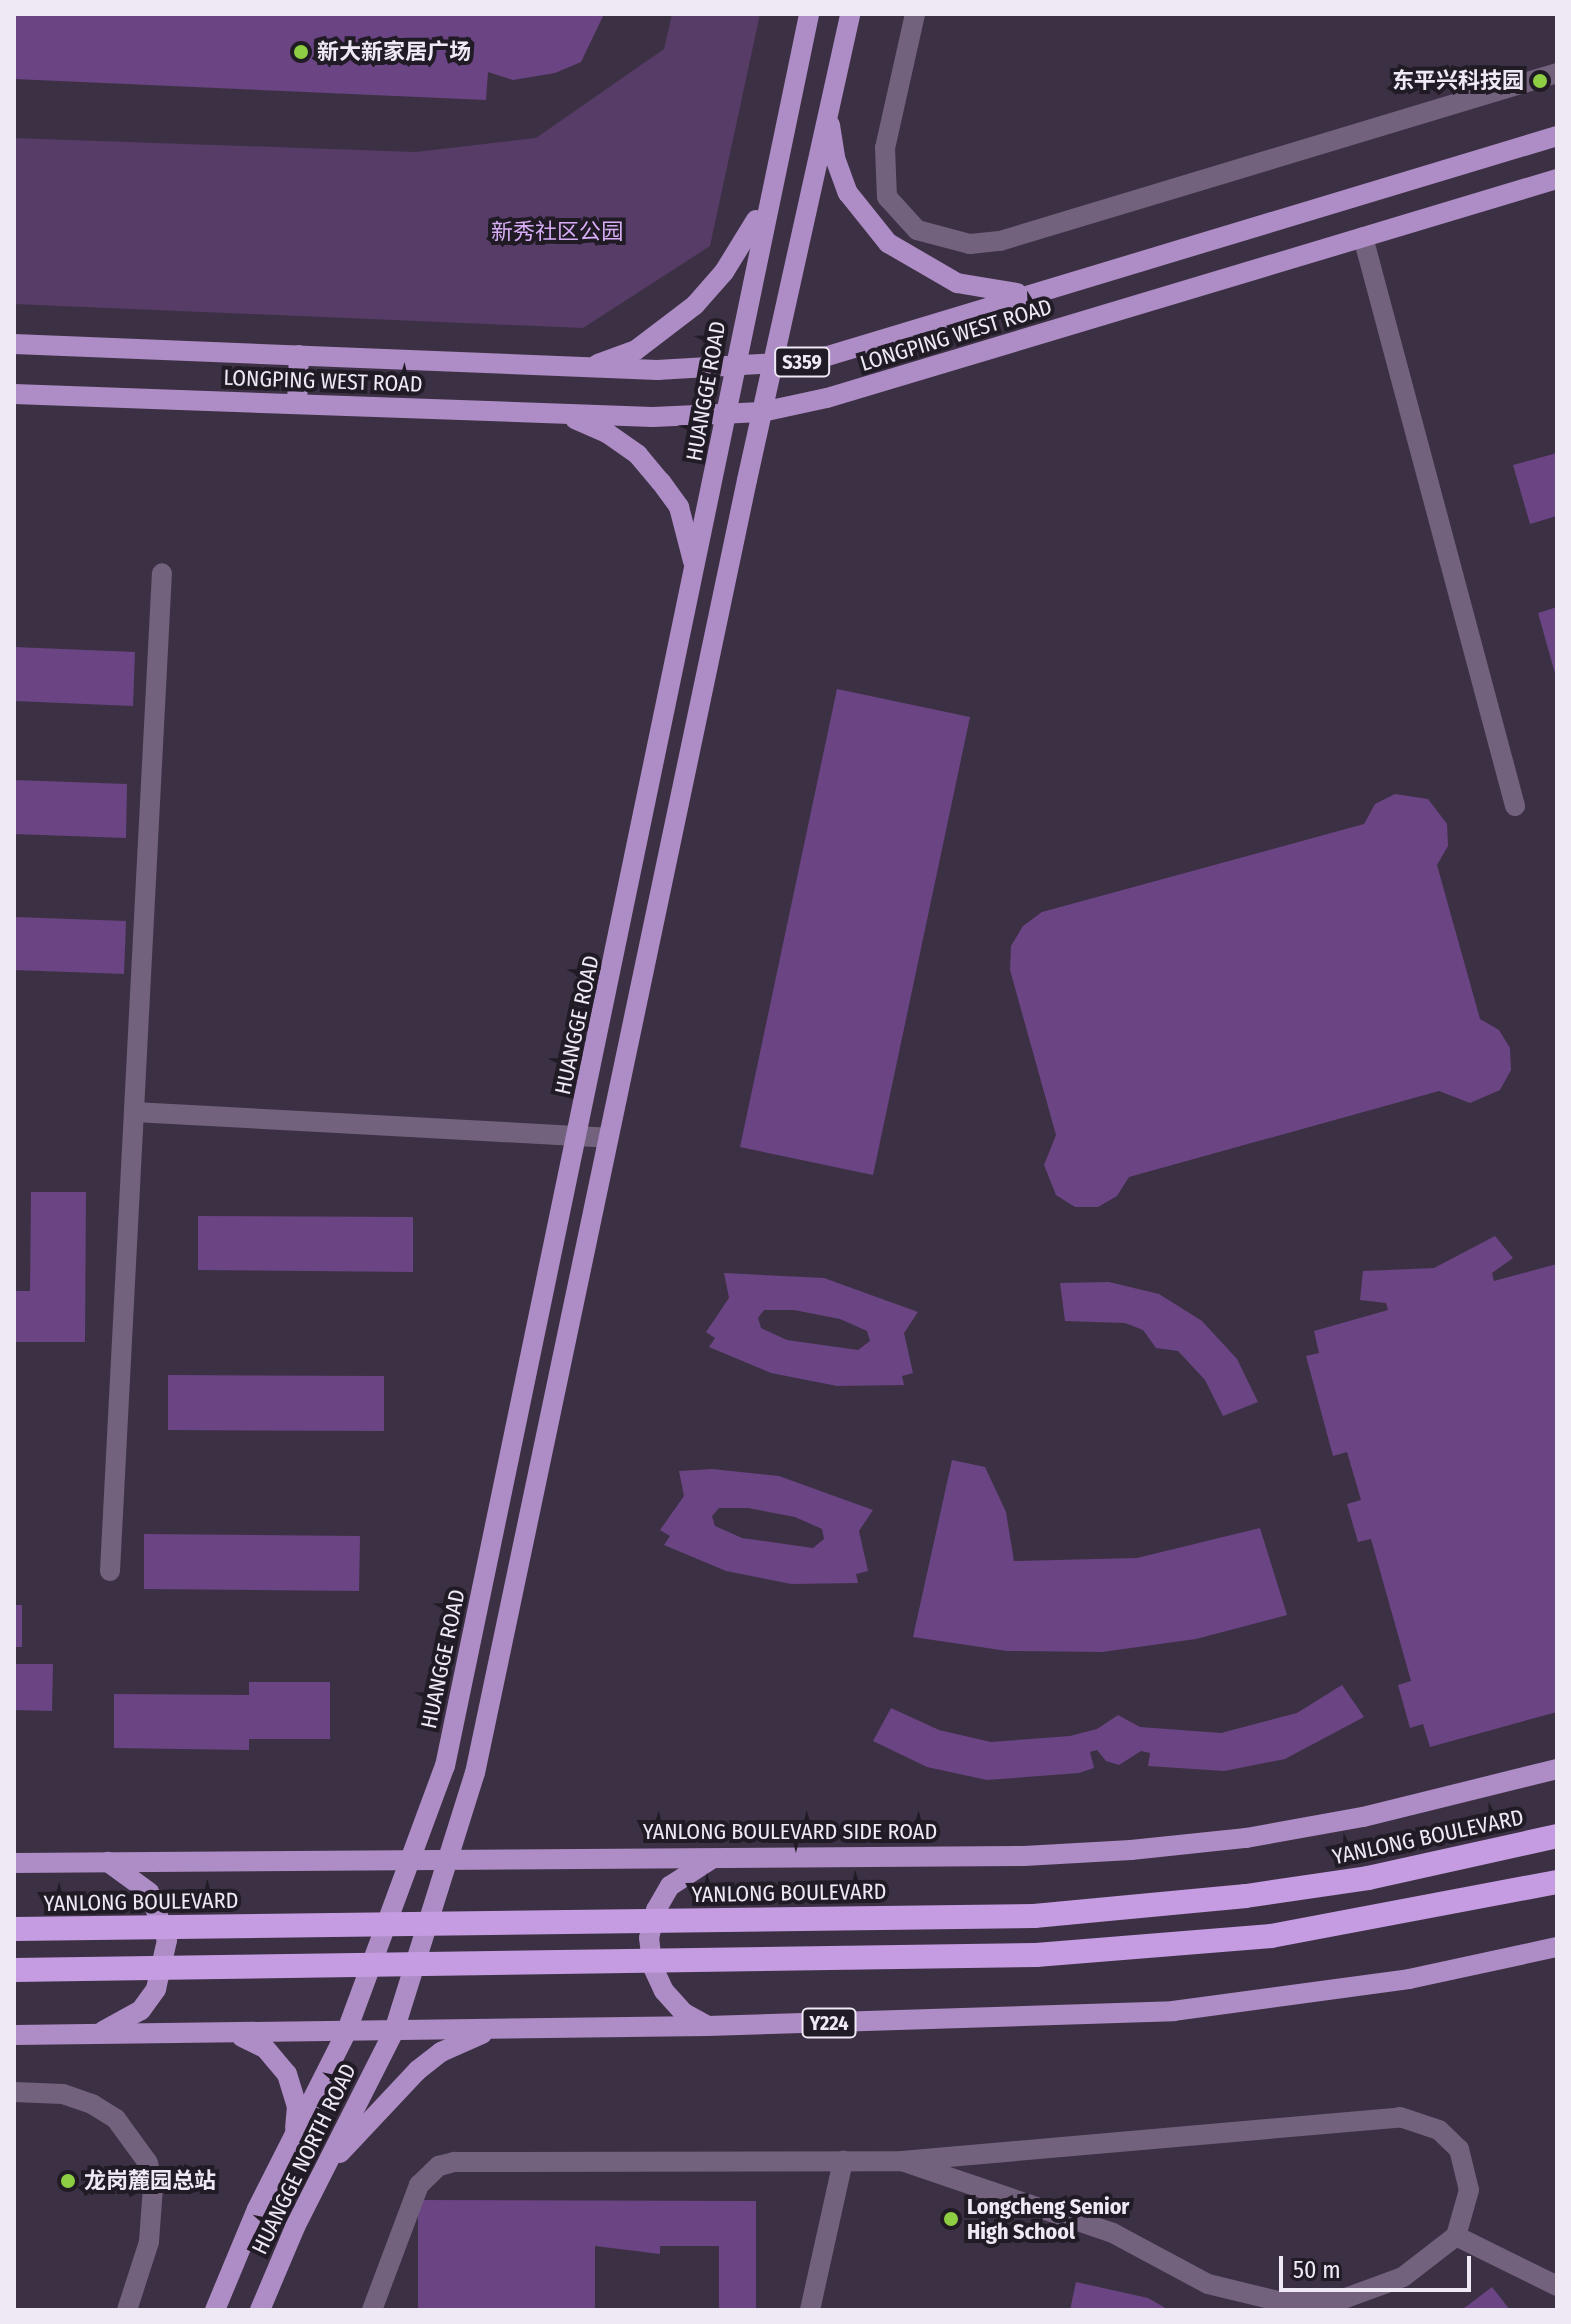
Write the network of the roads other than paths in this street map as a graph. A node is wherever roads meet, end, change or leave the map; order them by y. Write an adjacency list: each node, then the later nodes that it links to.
1 (809, 14): 8 (main road, HUANGGE ROAD)
2 (850, 14): 5 (main road)
3 (915, 14): 4 (street)
4 (1557, 73)
5 (828, 111): 10 (main road); 13 (main road)
6 (1557, 136): 10 (main road, LONGPING WEST ROAD / S359)
7 (1557, 179): 9 (main road, LONGPING WEST ROAD / S359)
8 (769, 195): 14 (main road); 15 (main road, HUANGGE ROAD)
9 (1363, 237): 18 (main road, LONGPING WEST ROAD / S359); 23 (street)
10 (1033, 294): 13 (main road, LONGPING WEST ROAD / S359)
11 (14, 344): 12 (main road, LONGPING WEST ROAD / S359)
12 (299, 355): 14 (main road, LONGPING WEST ROAD / S359); 17 (main road)
13 (772, 365): 15 (main road, LONGPING WEST ROAD / S359); 18 (main road)
14 (590, 367): 15 (main road, LONGPING WEST ROAD / S359)
15 (735, 368): 20 (main road, HUANGGE ROAD)
16 (14, 394): 17 (main road, LONGPING WEST ROAD / S359)
17 (297, 404): 19 (main road, LONGPING WEST ROAD / S359)
18 (762, 412): 20 (main road, LONGPING WEST ROAD / S359); 26 (main road)
19 (564, 414): 20 (main road, LONGPING WEST ROAD / S359); 22 (main road)
20 (726, 416): 22 (main road, HUANGGE ROAD)
21 (162, 573): 24 (street)
22 (696, 577): 25 (main road, HUANGGE ROAD)
23 (1515, 806)
24 (134, 1112): 25 (street); 27 (street)
25 (578, 1136): 26 (street); 32 (main road, HUANGGE ROAD)
26 (608, 1138): 30 (main road)
27 (110, 1571)
28 (1557, 1769): 31 (main road, YANLONG BOULEVARD SIDE ROAD)
29 (1557, 1836): 36 (highway, YANLONG BOULEVARD, bridge)
30 (448, 1857): 31 (main road, YANLONG BOULEVARD SIDE ROAD); 32 (main road, YANLONG BOULEVARD SIDE ROAD); 41 (main road)
31 (718, 1857): 39 (main road)
32 (412, 1858): 33 (main road, YANLONG BOULEVARD SIDE ROAD); 42 (main road, HUANGGE ROAD)
33 (108, 1862): 34 (main road, YANLONG BOULEVARD SIDE ROAD); 43 (main road)
34 (14, 1863)
35 (1557, 1882): 38 (highway, bridge)
36 (14, 1929)
37 (1557, 1947): 39 (main road, Y224)
38 (14, 1970)
39 (707, 2026): 40 (main road, Y224)
40 (496, 2029): 41 (main road, Y224); 50 (main road)
41 (394, 2031): 42 (main road, Y224); 50 (main road, HUANGGE NORTH ROAD)
42 (346, 2033): 44 (main road, Y224); 47 (main road, HUANGGE NORTH ROAD)
43 (95, 2034): 44 (main road, Y224); 45 (main road, Y224)
44 (234, 2034): 47 (main road)
45 (14, 2035)
46 (14, 2092): 53 (street)
47 (292, 2139): 54 (main road, HUANGGE NORTH ROAD)
48 (843, 2161): 49 (street); 56 (street); 57 (street)
49 (902, 2161): 51 (street); 51 (street)
50 (324, 2171): 55 (main road, HUANGGE NORTH ROAD)
51 (1456, 2236): 52 (street)
52 (1557, 2286)
53 (127, 2310)
54 (215, 2310)
55 (260, 2310)
56 (372, 2310)
57 (810, 2310)

